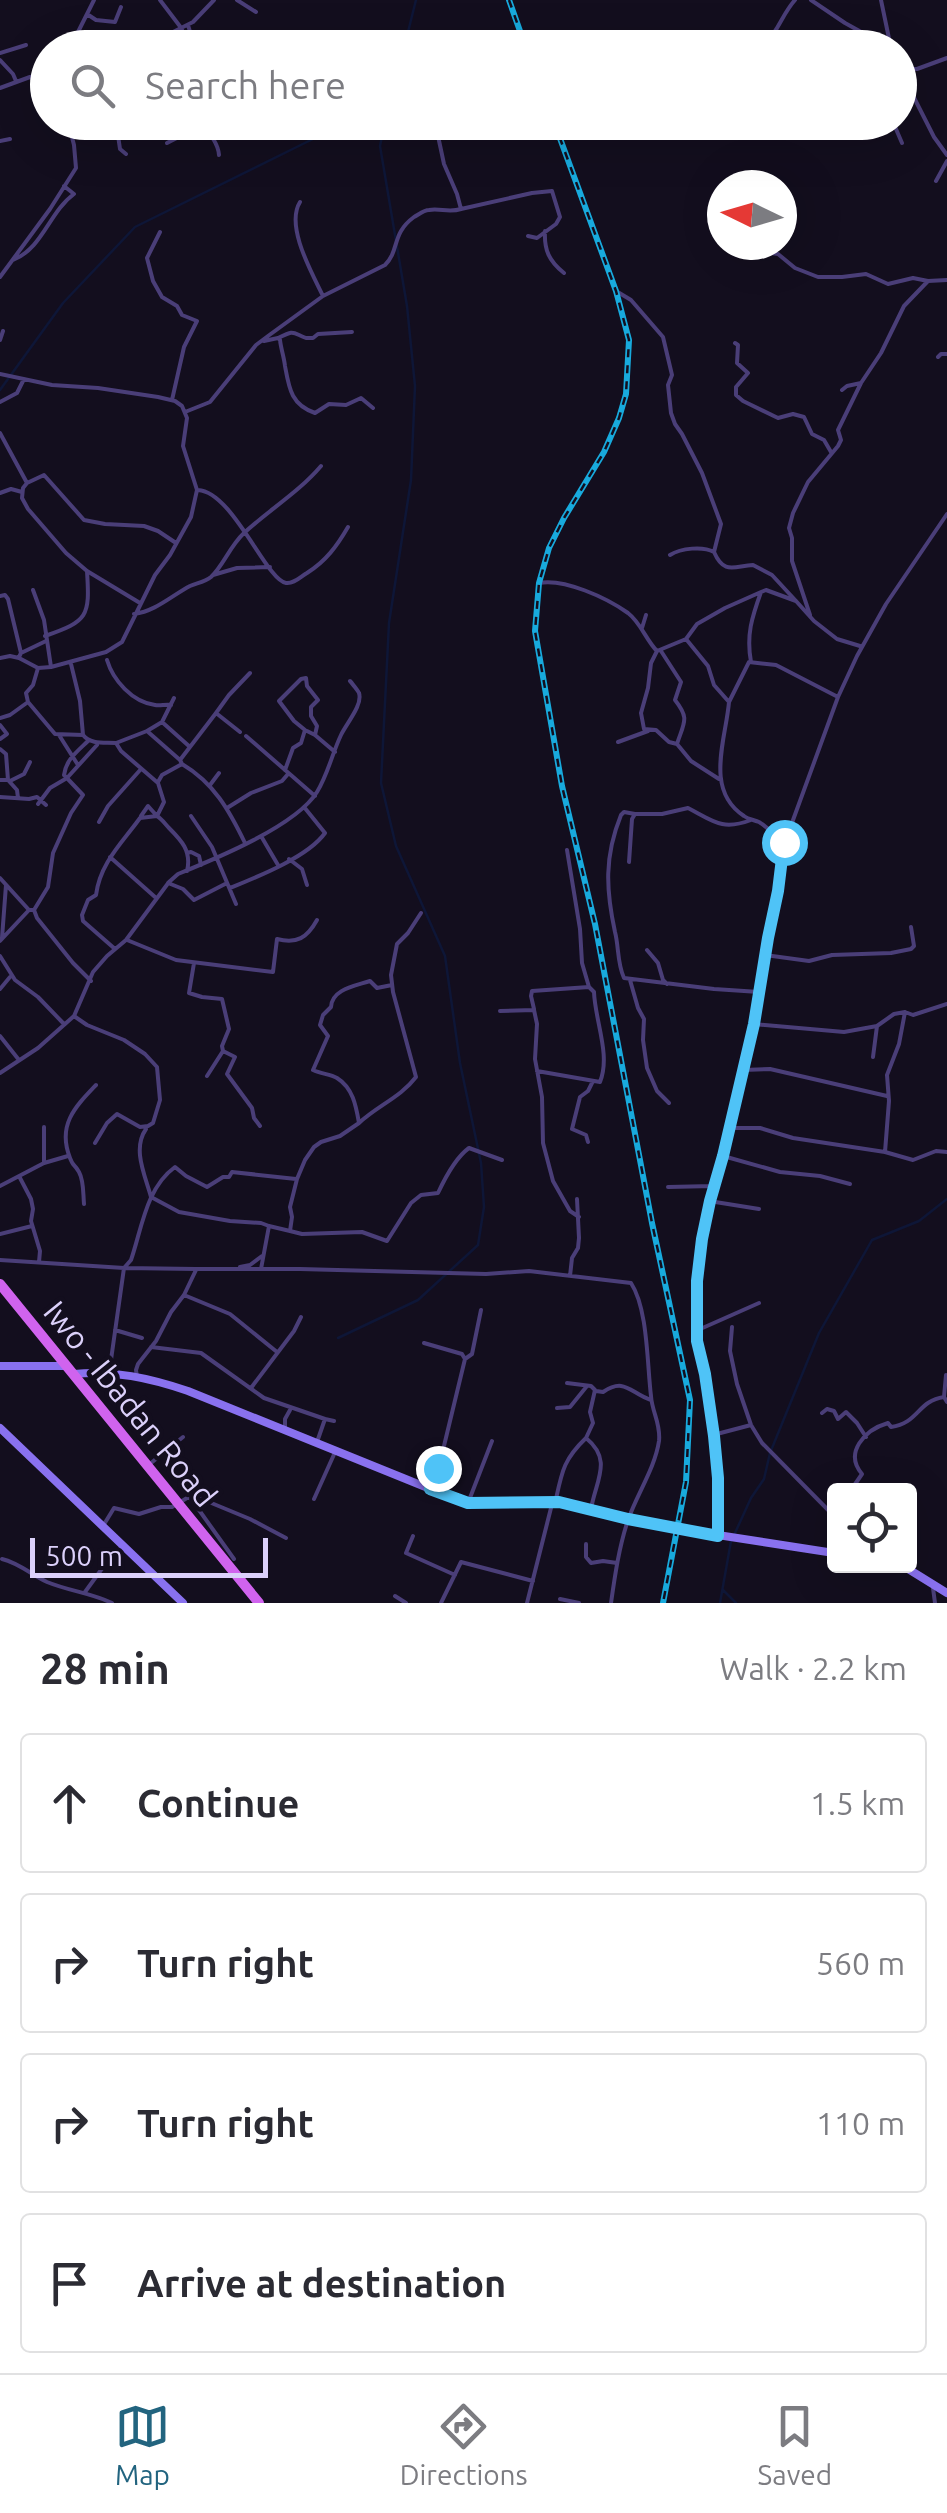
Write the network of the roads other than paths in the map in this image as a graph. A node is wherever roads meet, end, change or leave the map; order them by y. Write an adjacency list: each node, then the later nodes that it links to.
1 (94, 0): 10 (street)
2 (160, 0): 12 (street)
3 (214, 0): 11 (street)
4 (237, 0): 9 (street)
5 (794, 0): 16 (street)
6 (811, 0): 17 (street)
7 (882, 0): 18 (street)
8 (121, 7): 10 (street)
9 (256, 12)
10 (87, 14): 13 (street)
11 (188, 25): 12 (street); 15 (street)
12 (182, 28): 14 (street)
13 (80, 30)
14 (178, 30)
15 (190, 30)
16 (778, 30)
17 (858, 30)
18 (887, 30)
19 (26, 44): 20 (street)
20 (0, 53)
21 (947, 58): 23 (street)
22 (0, 60): 25 (street)
23 (917, 68)
24 (30, 78): 25 (street)
25 (16, 81): 26 (street)
26 (0, 88)
27 (917, 104): 38 (street)
28 (10, 139): 34 (street)
29 (72, 140): 40 (street)
30 (118, 140): 36 (street)
31 (173, 140): 35 (street)
32 (212, 140): 37 (street)
33 (439, 140): 42 (street)
34 (0, 142)
35 (167, 144)
36 (126, 154)
37 (218, 155)
38 (947, 158): 39 (street)
39 (936, 181)
40 (64, 186): 46 (street); 46 (street)
41 (300, 202): 53 (street)
42 (461, 209): 43 (street); 53 (street)
43 (545, 231): 45 (street); 48 (street)
44 (160, 232): 66 (street)
45 (528, 236)
46 (14, 260): 49 (street)
47 (785, 260): 51 (street)
48 (564, 273)
49 (0, 276)
50 (947, 280): 51 (street)
51 (928, 281): 64 (street)
52 (616, 291): 81 (street)
53 (323, 296): 58 (street)
54 (3, 330): 57 (street)
55 (352, 332): 56 (street)
56 (278, 338): 58 (street); 68 (street)
57 (0, 340)
58 (264, 341): 69 (street)
59 (735, 343): 71 (street)
60 (947, 354): 61 (street)
61 (938, 357)
62 (0, 374): 63 (street)
63 (24, 378): 66 (street); 67 (street)
64 (860, 383): 65 (street); 71 (street)
65 (842, 390)
66 (172, 400): 69 (street)
67 (0, 402)
68 (374, 408)
69 (185, 412): 74 (street)
70 (0, 433): 73 (street)
71 (831, 452): 94 (street)
72 (322, 466): 79 (street)
73 (27, 483): 76 (street); 80 (street)
74 (197, 490): 79 (street); 80 (street)
75 (0, 492): 76 (street)
76 (22, 492): 84 (street)
77 (947, 514): 98 (street)
78 (348, 527): 83 (street)
79 (246, 532): 83 (street); 85 (street)
80 (176, 542): 91 (street)
81 (714, 552): 82 (street); 90 (street)
82 (670, 554)
83 (270, 567): 85 (street)
84 (86, 571): 91 (street); 96 (street)
85 (214, 576): 92 (street)
86 (539, 584): 95 (street)
87 (33, 590): 96 (street)
88 (761, 592): 90 (street); 97 (street); 104 (street)
89 (0, 596): 100 (street)
90 (796, 602): 94 (street)
91 (140, 603): 92 (street)
92 (134, 614): 103 (street)
93 (646, 615): 95 (street)
94 (810, 615): 98 (street)
95 (642, 628): 99 (street)
96 (46, 638): 100 (street); 106 (street)
97 (686, 639): 99 (street); 111 (street)
98 (862, 647): 109 (street)
99 (659, 651): 117 (street); 127 (street)
100 (20, 656): 101 (street); 105 (street)
101 (0, 658)
102 (108, 660): 114 (street)
103 (70, 662): 106 (street); 121 (street)
104 (750, 662): 109 (street); 111 (street)
105 (38, 668): 106 (street); 110 (street)
106 (51, 668)
107 (250, 673): 112 (street)
108 (350, 681): 130 (street)
109 (838, 697): 158 (street)
110 (28, 702): 113 (street); 119 (street)
111 (729, 702): 141 (street)
112 (216, 713): 128 (street); 136 (street)
113 (0, 718)
114 (162, 722): 118 (street); 128 (street)
115 (0, 726): 122 (street)
116 (306, 730): 120 (street); 120 (street); 136 (street)
117 (648, 730): 125 (street); 127 (street)
118 (147, 731): 126 (street); 133 (street)
119 (58, 734): 121 (street); 131 (street)
120 (315, 735): 130 (street)
121 (83, 736): 123 (street)
122 (0, 740)
123 (89, 740): 124 (street); 131 (street)
124 (98, 742): 126 (street); 134 (street)
125 (618, 742)
126 (116, 743): 135 (street)
127 (677, 744): 141 (street)
128 (190, 747): 133 (street)
129 (0, 749): 140 (street)
130 (335, 752): 144 (street)
131 (72, 757): 134 (street); 138 (street)
132 (30, 762): 140 (street)
133 (181, 762): 142 (street); 143 (street)
134 (78, 765): 138 (street)
135 (142, 768): 142 (street); 156 (street)
136 (286, 772): 144 (street); 150 (street)
137 (219, 773): 143 (street)
138 (67, 778): 147 (street); 176 (street)
139 (0, 780): 140 (street)
140 (9, 780): 146 (street)
141 (720, 780): 155 (street)
142 (158, 782): 152 (street)
143 (210, 785): 150 (street)
144 (314, 796): 149 (street)
145 (0, 797): 146 (street)
146 (18, 798): 147 (street)
147 (39, 802): 148 (street)
148 (46, 805)
149 (304, 807): 157 (street); 164 (street)
150 (228, 808): 159 (street)
151 (635, 814): 155 (street); 165 (street); 188 (street)
152 (157, 816): 154 (street); 154 (street); 161 (street)
153 (191, 816): 163 (street)
154 (140, 818): 162 (street)
155 (752, 820): 158 (street)
156 (99, 822)
157 (261, 836): 159 (street); 167 (street)
158 (784, 842): 184 (street)
159 (244, 843): 163 (street)
160 (567, 850): 192 (street)
161 (188, 853): 166 (street); 168 (street)
162 (110, 857): 174 (street); 182 (street)
163 (216, 857): 166 (street); 173 (street)
164 (290, 859): 167 (street); 172 (street)
165 (630, 862)
166 (201, 864): 168 (street)
167 (278, 865): 173 (street)
168 (187, 870): 170 (street)
169 (0, 878): 171 (street)
170 (168, 883): 173 (street); 174 (street)
171 (6, 885): 176 (street); 180 (street)
172 (307, 885)
173 (228, 886): 175 (street)
174 (156, 898): 181 (street)
175 (236, 904)
176 (31, 910): 180 (street); 189 (street)
177 (421, 913): 191 (street)
178 (318, 920): 186 (street)
179 (910, 927): 184 (street)
180 (1, 940)
181 (126, 940): 182 (street); 186 (street)
182 (115, 949): 189 (street)
183 (647, 950): 190 (street)
184 (765, 955): 194 (street)
185 (0, 956): 187 (street)
186 (194, 963): 204 (street)
187 (12, 976): 193 (street); 200 (street)
188 (630, 980): 190 (street); 214 (street)
189 (91, 981): 199 (street)
190 (666, 984): 194 (street)
191 (392, 985): 215 (street); 215 (street)
192 (588, 987): 196 (street); 211 (street)
193 (0, 989)
194 (760, 992): 201 (street)
195 (947, 1004): 198 (street)
196 (534, 1010): 197 (street); 208 (street)
197 (500, 1011)
198 (905, 1012): 202 (street); 213 (street)
199 (74, 1016): 200 (street); 216 (street)
200 (64, 1024): 206 (street)
201 (754, 1024): 202 (street); 207 (street)
202 (877, 1026): 205 (street)
203 (0, 1036): 206 (street)
204 (223, 1051): 210 (street); 217 (street)
205 (873, 1057)
206 (19, 1060): 209 (street)
207 (743, 1070): 213 (street); 219 (street)
208 (536, 1071): 211 (street); 239 (street)
209 (0, 1073)
210 (207, 1076)
211 (593, 1081): 220 (street)
212 (96, 1085): 224 (street)
213 (887, 1096): 222 (street)
214 (669, 1103)
215 (359, 1123): 229 (street)
216 (150, 1125): 221 (street); 234 (street)
217 (260, 1126)
218 (44, 1127): 227 (street)
219 (729, 1128): 222 (street); 225 (street)
220 (588, 1142)
221 (96, 1143)
222 (885, 1152): 223 (street)
223 (947, 1152)
224 (69, 1156): 227 (street); 237 (street)
225 (723, 1156): 230 (street); 232 (street)
226 (502, 1160): 242 (street)
227 (44, 1163): 228 (street)
228 (19, 1176): 231 (street); 240 (street)
229 (296, 1179): 234 (street); 242 (street)
230 (850, 1184)
231 (0, 1186)
232 (714, 1186): 233 (street); 236 (street)
233 (668, 1188)
234 (151, 1197): 241 (street); 247 (street)
235 (577, 1200): 239 (street)
236 (710, 1201): 238 (street); 259 (street)
237 (84, 1204)
238 (759, 1209)
239 (579, 1217): 251 (street)
240 (32, 1226): 243 (street); 246 (street)
241 (269, 1226): 242 (street); 244 (street)
242 (290, 1230)
243 (0, 1234)
244 (262, 1256): 249 (street); 250 (street)
245 (0, 1260): 246 (street)
246 (39, 1262): 247 (street)
247 (124, 1268): 248 (street); 258 (street)
248 (196, 1269): 249 (street); 253 (street)
249 (234, 1269): 250 (street)
250 (261, 1269): 251 (street)
251 (570, 1276): 275 (street)
252 (0, 1284): 266 (main road, Iwo - Ibadan Road)
253 (184, 1295): 262 (street); 263 (street)
254 (760, 1303): 259 (street)
255 (481, 1310): 264 (street)
256 (302, 1317): 263 (street)
257 (732, 1327): 281 (street)
258 (115, 1330): 260 (street); 267 (street)
259 (698, 1330): 284 (street)
260 (142, 1338)
261 (424, 1343): 264 (street)
262 (151, 1347): 269 (street); 272 (street)
263 (278, 1352): 272 (street)
264 (465, 1358): 293 (street)
265 (0, 1366): 266 (street)
266 (70, 1370): 267 (street); 291 (main road, Iwo - Ibadan Road)
267 (111, 1373): 269 (street)
268 (946, 1375): 274 (street)
269 (137, 1377): 283 (street)
270 (567, 1382): 271 (street)
271 (587, 1386): 273 (street); 277 (street)
272 (251, 1388): 276 (street)
273 (595, 1390): 275 (street); 286 (street)
274 (946, 1399): 287 (street)
275 (651, 1400): 300 (street)
276 (291, 1408): 279 (street); 283 (street)
277 (557, 1408)
278 (822, 1413): 287 (street)
279 (325, 1420): 280 (street); 289 (street)
280 (334, 1422)
281 (751, 1425): 284 (street); 298 (street)
282 (0, 1428): 301 (street)
283 (286, 1428): 289 (street)
284 (714, 1436): 303 (street)
285 (183, 1437): 291 (street)
286 (586, 1438): 297 (street); 299 (street)
287 (866, 1438): 292 (street)
288 (492, 1441): 296 (street)
289 (318, 1442): 290 (street)
290 (336, 1450): 293 (street); 295 (street)
291 (146, 1464): 294 (main road, Iwo - Ibadan Road)
292 (855, 1483)
293 (430, 1489): 296 (street)
294 (184, 1499): 301 (street); 304 (street); 309 (street); 321 (main road, Iwo - Ibadan Road)
295 (314, 1500)
296 (468, 1503): 297 (street)
297 (554, 1503): 299 (street); 313 (street)
298 (827, 1506)
299 (591, 1509): 300 (street)
300 (628, 1519): 303 (street); 310 (street)
301 (103, 1526): 306 (street)
302 (413, 1536): 312 (street)
303 (718, 1536): 307 (street)
304 (286, 1538)
305 (586, 1544): 310 (street)
306 (123, 1546): 315 (street); 320 (street)
307 (827, 1552)
308 (2, 1559): 315 (street)
309 (234, 1560)
310 (618, 1563): 326 (street)
311 (914, 1573): 314 (street)
312 (455, 1575): 313 (street); 323 (street)
313 (533, 1581): 324 (street)
314 (932, 1583): 316 (street); 327 (street)
315 (86, 1592): 319 (street)
316 (947, 1592)
317 (394, 1596): 322 (street)
318 (560, 1598): 325 (street)
319 (112, 1603)
320 (184, 1603)
321 (260, 1603)
322 (406, 1603)
323 (441, 1603)
324 (527, 1603)
325 (580, 1603)
326 (610, 1603)
327 (935, 1603)

